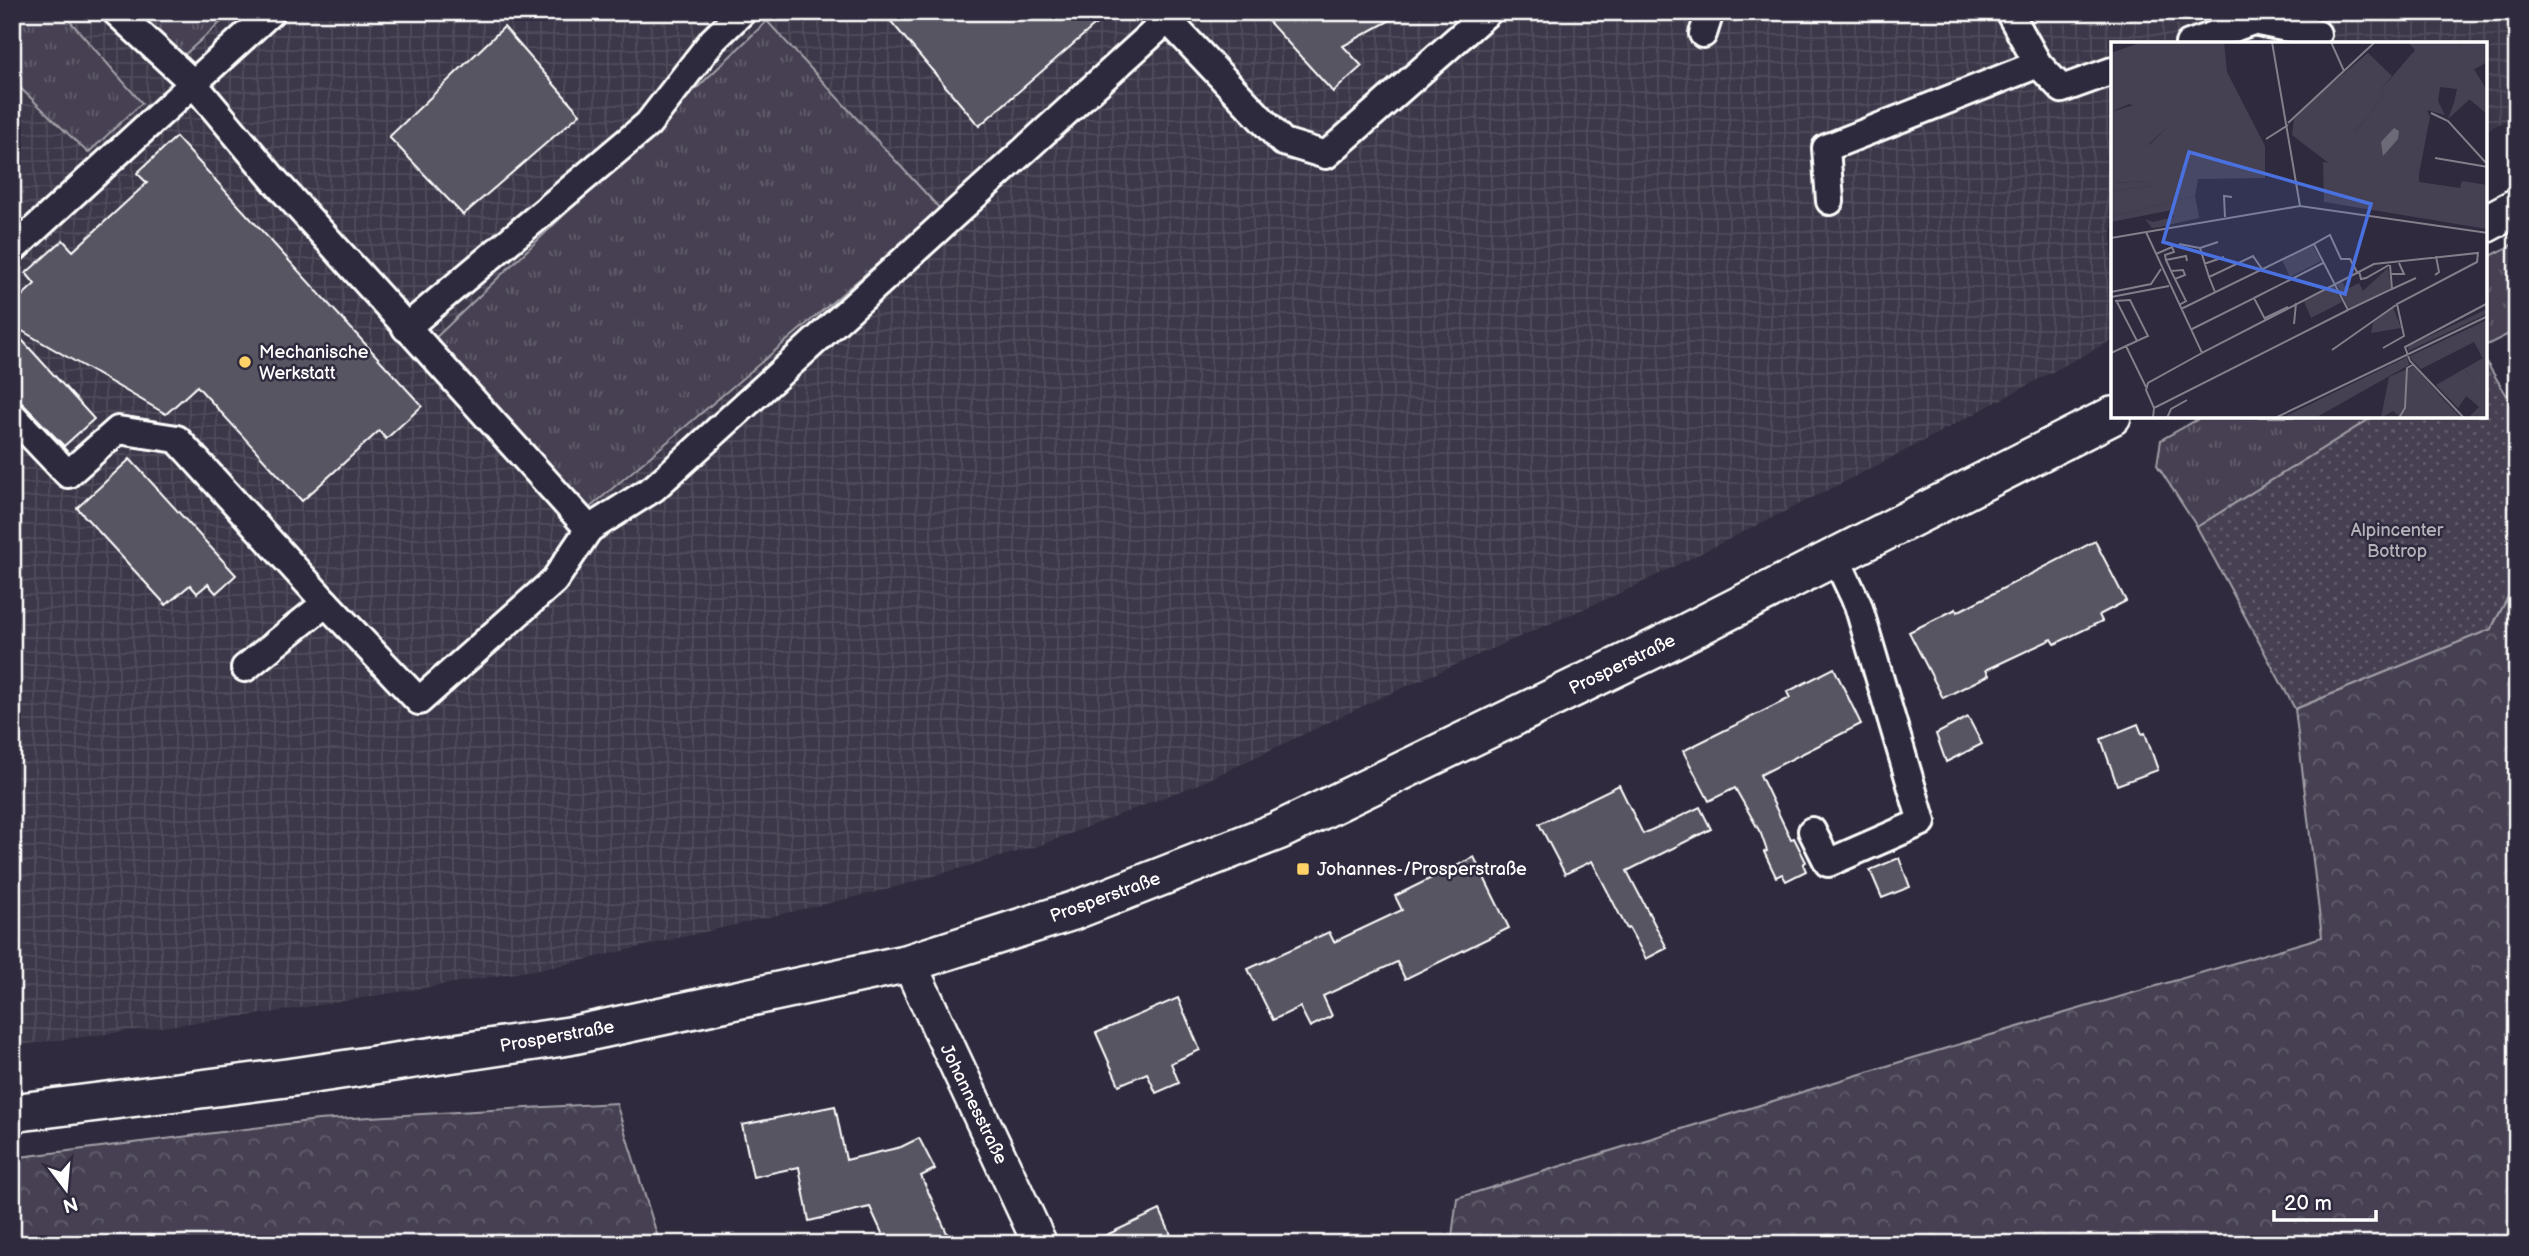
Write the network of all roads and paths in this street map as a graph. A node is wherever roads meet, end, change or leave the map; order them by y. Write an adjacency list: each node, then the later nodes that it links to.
1 (116, 12): 11 (street)
2 (271, 12): 11 (street)
3 (742, 12): 16 (street)
4 (1488, 12): 6 (street)
5 (2009, 12): 9 (street)
6 (1172, 16): 19 (street)
7 (2317, 34): 8 (street)
8 (2195, 42)
9 (2038, 64): 10 (street); 12 (street)
10 (2111, 71)
11 (193, 83): 15 (street); 16 (street)
12 (1830, 201)
13 (2517, 207): 14 (main road)
14 (2487, 223)
15 (12, 250)
16 (406, 328): 19 (street)
17 (12, 415): 21 (street)
18 (2111, 417): 20 (main road, Prosperstraße)
19 (589, 529): 21 (street)
20 (1835, 556): 23 (street); 24 (main road, Prosperstraße)
21 (326, 603): 22 (street)
22 (245, 668)
23 (1812, 831)
24 (909, 963): 25 (main road, Prosperstraße); 26 (street, Johannesstraße)
25 (12, 1113)
26 (1040, 1244)

